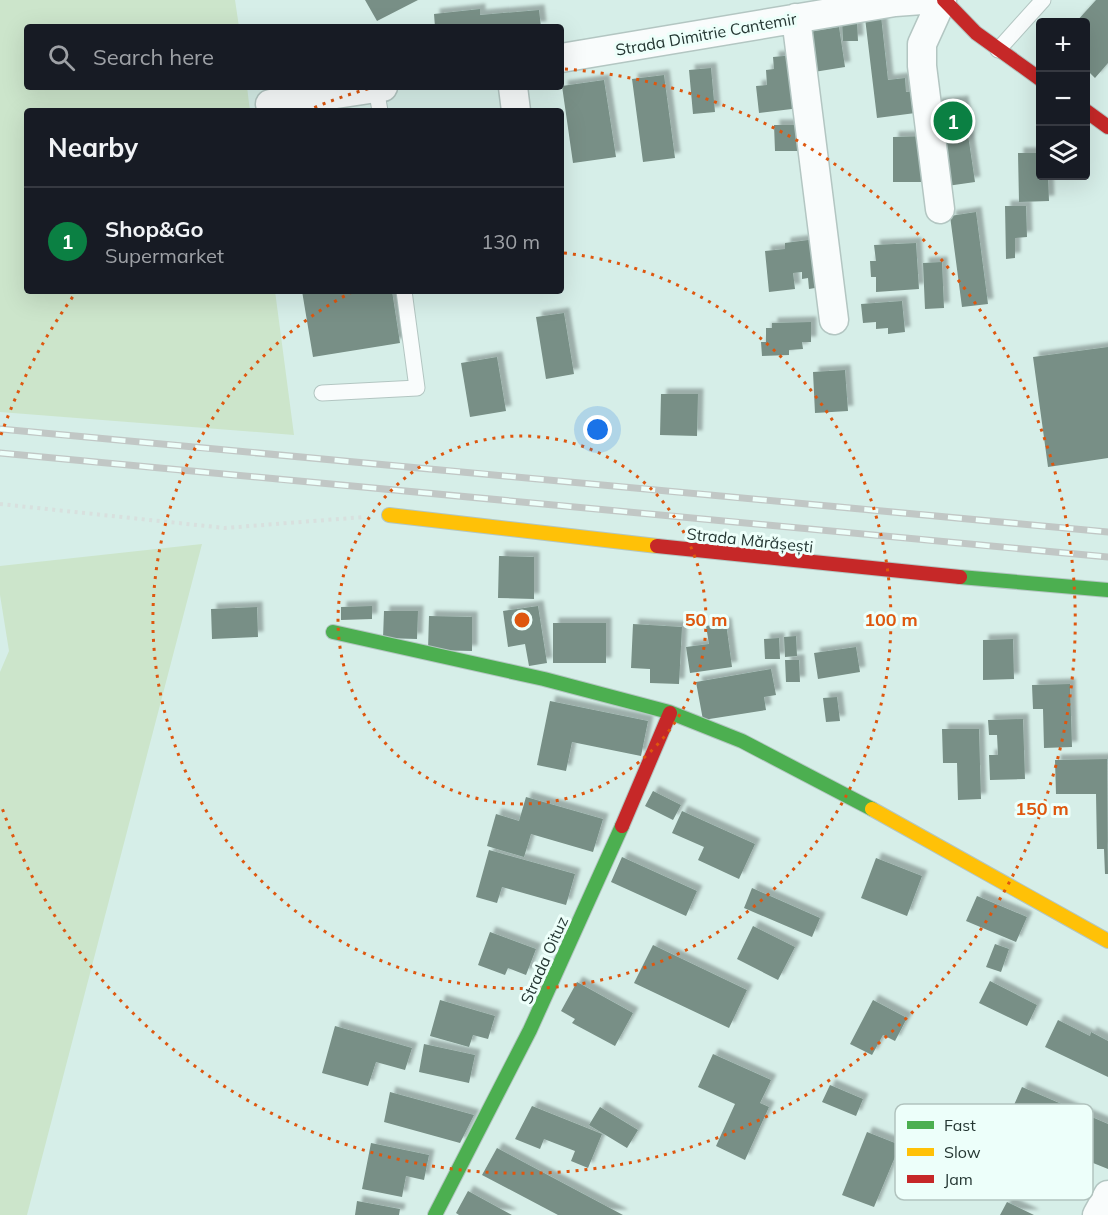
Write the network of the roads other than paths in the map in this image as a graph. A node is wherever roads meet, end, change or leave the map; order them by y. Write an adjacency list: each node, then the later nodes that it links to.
1 (922, 0): 4 (street, Strada Dimitrie Cantemir)
2 (943, 0): 5 (street); 14 (street)
3 (1043, 0): 5 (lane)
4 (795, 18): 6 (street, Strada Dimitrie Cantemir); 16 (street)
5 (998, 50): 7 (street)
6 (564, 57)
7 (1036, 76)
8 (513, 90): 11 (street)
9 (380, 95): 10 (street)
10 (270, 104)
11 (516, 108)
12 (1090, 114): 13 (street)
13 (1108, 127)
14 (940, 208)
15 (404, 294): 17 (lane)
16 (834, 320)
17 (322, 393)
18 (389, 515): 19 (street, Strada Mărășești)
19 (1108, 590)
20 (333, 632): 21 (street)
21 (670, 713): 22 (street); 24 (street, Strada Oituz)
22 (1108, 941)
23 (1108, 1195): 25 (street)
24 (435, 1215)
25 (1097, 1215)

